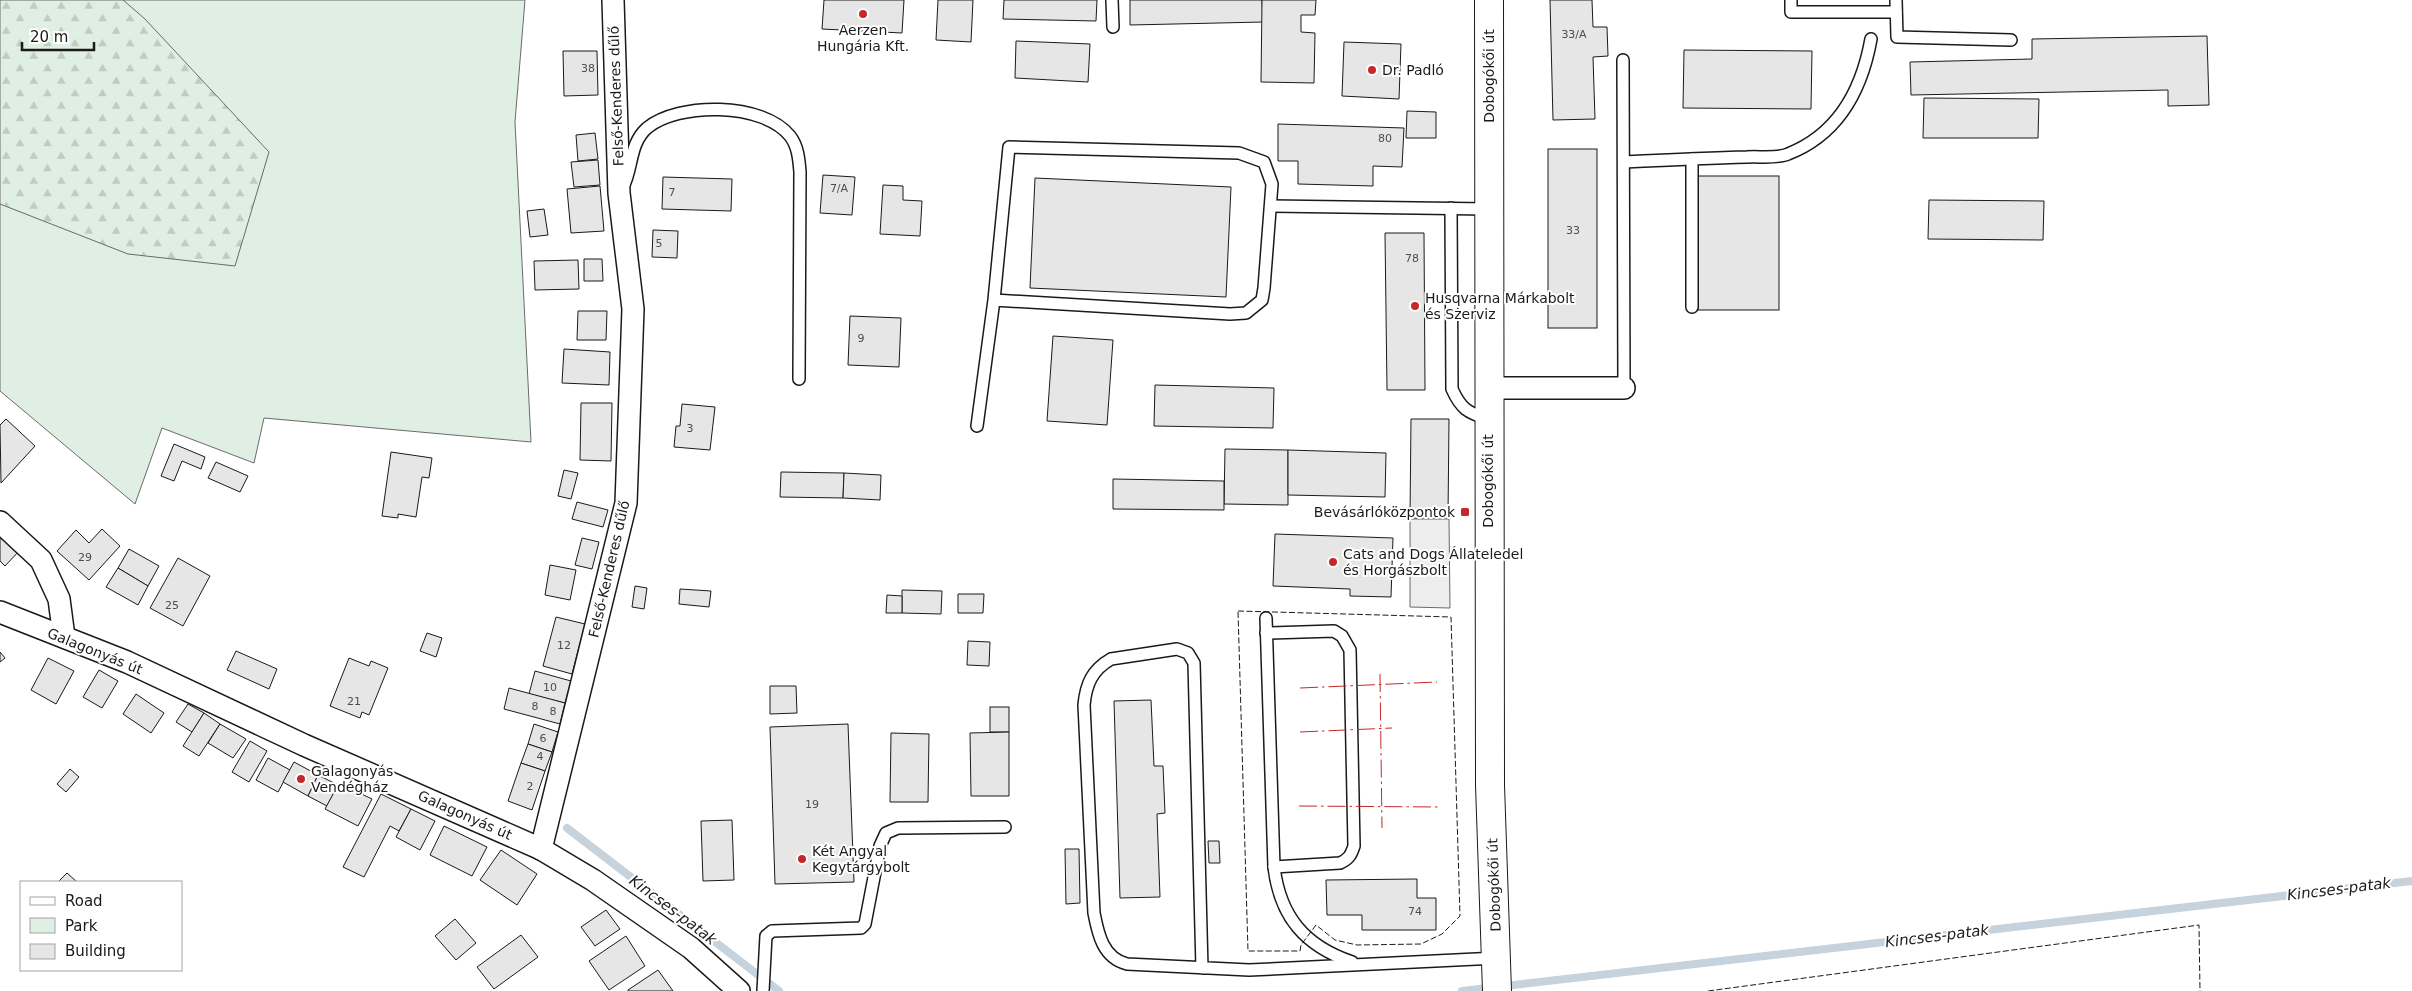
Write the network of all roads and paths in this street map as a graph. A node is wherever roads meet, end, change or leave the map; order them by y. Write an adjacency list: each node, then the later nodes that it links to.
1 (614, 0): 13 (street, Felső-Kenderes dűlő)
2 (1112, 0): 7 (lane)
3 (1489, 0): 16 (main road, Dobogókői út)
4 (1791, 0): 6 (lane)
5 (1896, 0): 6 (lane)
6 (1896, 12): 9 (lane)
7 (1113, 27)
8 (1871, 39): 11 (lane)
9 (2011, 40)
10 (1623, 60): 12 (lane)
11 (1692, 159): 12 (lane); 18 (lane)
12 (1624, 162): 21 (lane)
13 (619, 193): 19 (lane, Felső-Kenderes dűlő); 30 (street, Felső-Kenderes dűlő)
14 (1271, 206): 15 (lane); 17 (lane); 17 (lane)
15 (1451, 208): 16 (lane); 22 (lane)
16 (1488, 209): 20 (main road, Dobogókői út)
17 (994, 300): 23 (lane)
18 (1692, 307)
19 (799, 379)
20 (1488, 388): 21 (street); 22 (main road, Dobogókői út)
21 (1624, 388)
22 (1488, 419): 34 (main road, Dobogókői út)
23 (977, 426)
24 (0, 522): 28 (street)
25 (0, 612): 28 (street, Galagonyás út)
26 (1266, 618): 27 (lane)
27 (1266, 633): 31 (lane); 31 (lane)
28 (64, 637): 30 (street, Galagonyás út)
29 (1005, 827): 35 (lane)
30 (541, 849): 36 (street, Galagonyás út)
31 (1274, 867): 32 (lane)
32 (1357, 964): 33 (lane); 34 (lane)
33 (1202, 968): 33 (lane)
34 (1497, 978)
35 (763, 990)
36 (739, 991)

